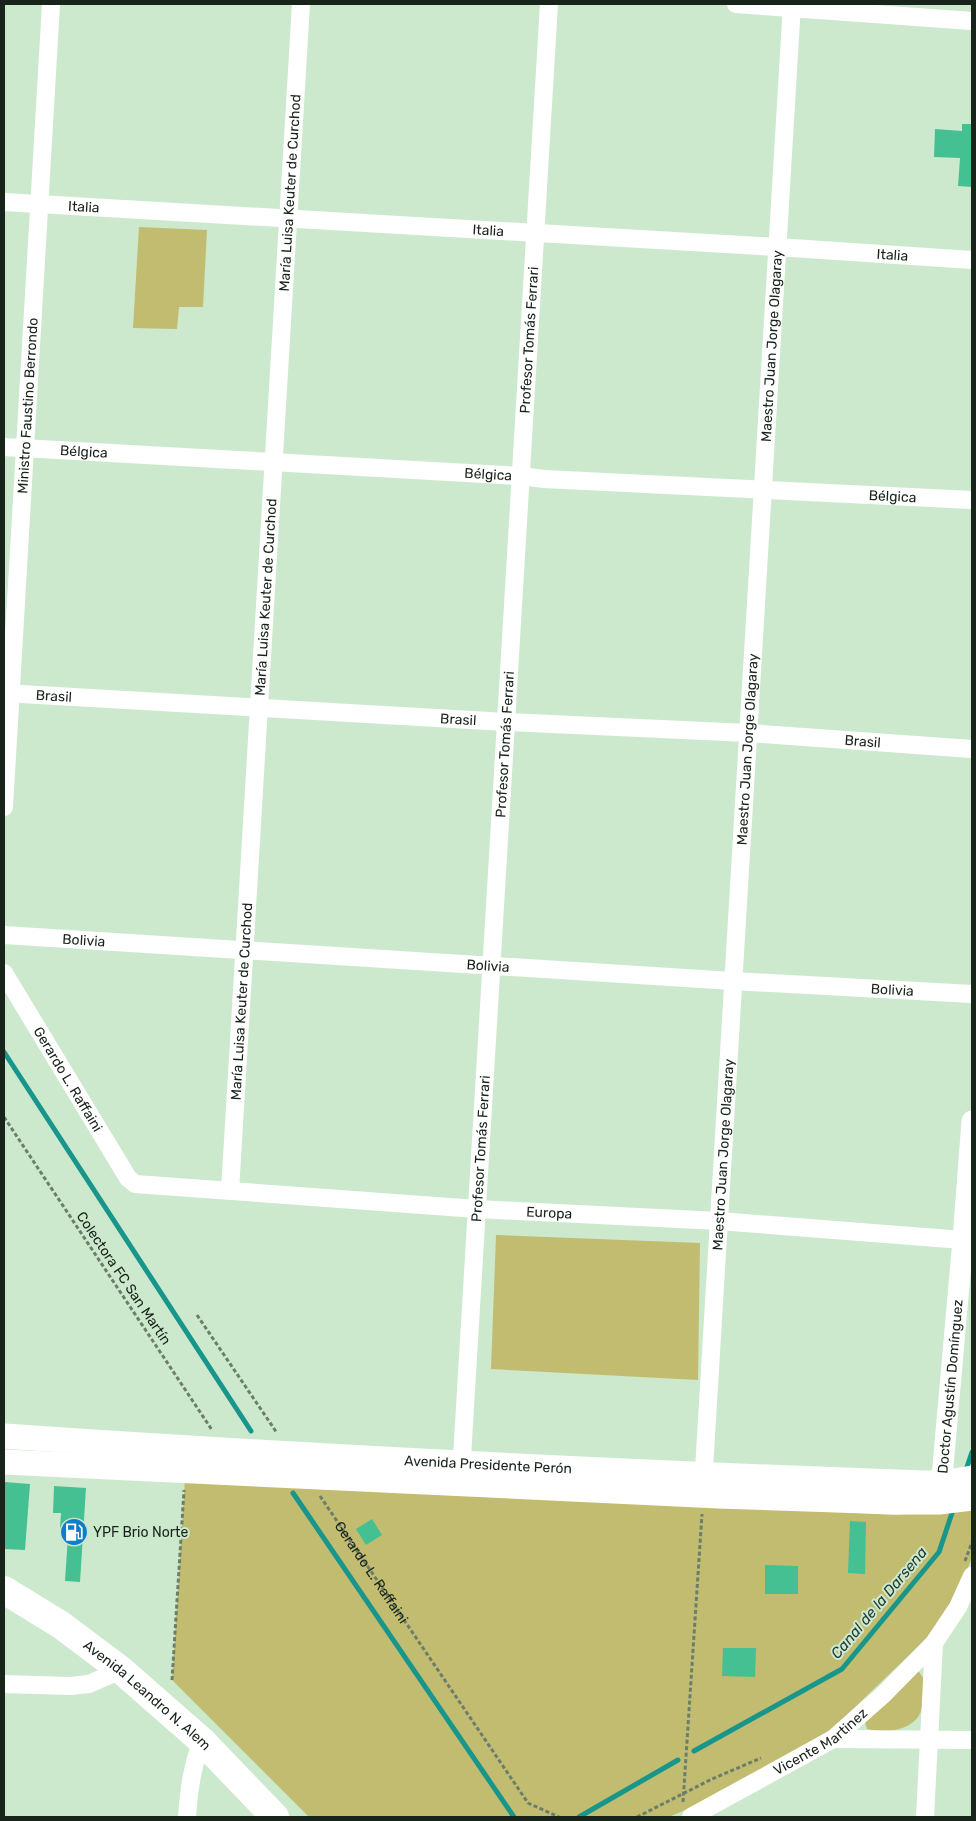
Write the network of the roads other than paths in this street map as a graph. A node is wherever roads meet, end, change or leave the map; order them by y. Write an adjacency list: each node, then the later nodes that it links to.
1 (52, 4): 8 (street, Ministro Faustino Berrondo)
2 (302, 4): 9 (street, María Luisa Keuter de Curchod)
3 (549, 4): 10 (street, Profesor Tomás Ferrari)
4 (736, 4): 5 (street)
5 (792, 6): 6 (street); 11 (street, Maestro Juan Jorge Olagaray)
6 (972, 21)
7 (4, 202): 8 (street, Italia)
8 (40, 204): 9 (street, Italia); 14 (street, Ministro Faustino Berrondo)
9 (288, 219): 10 (street, Italia); 15 (street, María Luisa Keuter de Curchod)
10 (535, 233): 11 (street, Italia); 16 (street, Profesor Tomás Ferrari)
11 (777, 247): 12 (street, Italia); 17 (street, Maestro Juan Jorge Olagaray)
12 (972, 260)
13 (4, 447): 14 (street, Bélgica)
14 (25, 448): 15 (street, Bélgica); 19 (street, Ministro Faustino Berrondo)
15 (274, 463): 16 (street, Bélgica); 20 (street, María Luisa Keuter de Curchod)
16 (521, 476): 17 (street, Bélgica); 21 (street, Profesor Tomás Ferrari)
17 (763, 489): 18 (street, Bélgica); 22 (street, Maestro Juan Jorge Olagaray)
18 (972, 500)
19 (7, 693): 20 (street, Brasil); 24 (street, Ministro Faustino Berrondo)
20 (259, 707): 21 (street, Brasil); 26 (street, María Luisa Keuter de Curchod)
21 (506, 722): 22 (street, Brasil); 27 (street, Profesor Tomás Ferrari)
22 (748, 734): 23 (street, Brasil); 29 (street, Maestro Juan Jorge Olagaray)
23 (972, 748)
24 (4, 808)
25 (4, 935): 26 (street, Bolivia)
26 (244, 951): 27 (street, Bolivia); 33 (street, María Luisa Keuter de Curchod)
27 (492, 966): 29 (street, Bolivia); 34 (street, Profesor Tomás Ferrari)
28 (4, 973): 32 (street, Gerardo L. Raffaini)
29 (733, 981): 30 (street, Bolivia); 35 (street, Maestro Juan Jorge Olagaray)
30 (972, 994)
31 (972, 1121): 36 (street, Doctor Agustín Domínguez)
32 (135, 1184): 33 (street, Europa)
33 (230, 1191): 34 (street, Europa)
34 (477, 1209): 35 (street, Europa); 40 (street, Profesor Tomás Ferrari)
35 (719, 1222): 36 (street, Europa); 42 (street, Maestro Juan Jorge Olagaray)
36 (963, 1240): 43 (street, Doctor Agustín Domínguez)
37 (4, 1436): 38 (main road, Avenida Presidente Perón)
38 (187, 1459): 39 (main road, Avenida Presidente Perón); 40 (main road, Avenida Presidente Perón); 40 (main road, Avenida Presidente Perón)
39 (4, 1462)
40 (461, 1474): 42 (main road, Avenida Presidente Perón)
41 (972, 1478): 43 (main road, Avenida Presidente Perón)
42 (703, 1486): 43 (main road, Avenida Presidente Perón)
43 (941, 1492): 44 (main road, Avenida Presidente Perón)
44 (972, 1498)
45 (967, 1572): 47 (street)
46 (4, 1590): 48 (main road, Avenida Leandro N. Alem)
47 (934, 1643): 50 (street, Vicente Martinez); 51 (street)
48 (120, 1670): 49 (street); 53 (main road, Avenida Leandro N. Alem)
49 (4, 1684)
50 (833, 1739): 51 (street); 54 (street, Vicente Martinez)
51 (929, 1739): 52 (street); 57 (street)
52 (972, 1740)
53 (202, 1741): 55 (street); 56 (main road, Avenida Leandro N. Alem)
54 (687, 1813)
55 (187, 1817)
56 (275, 1817)
57 (925, 1817)

